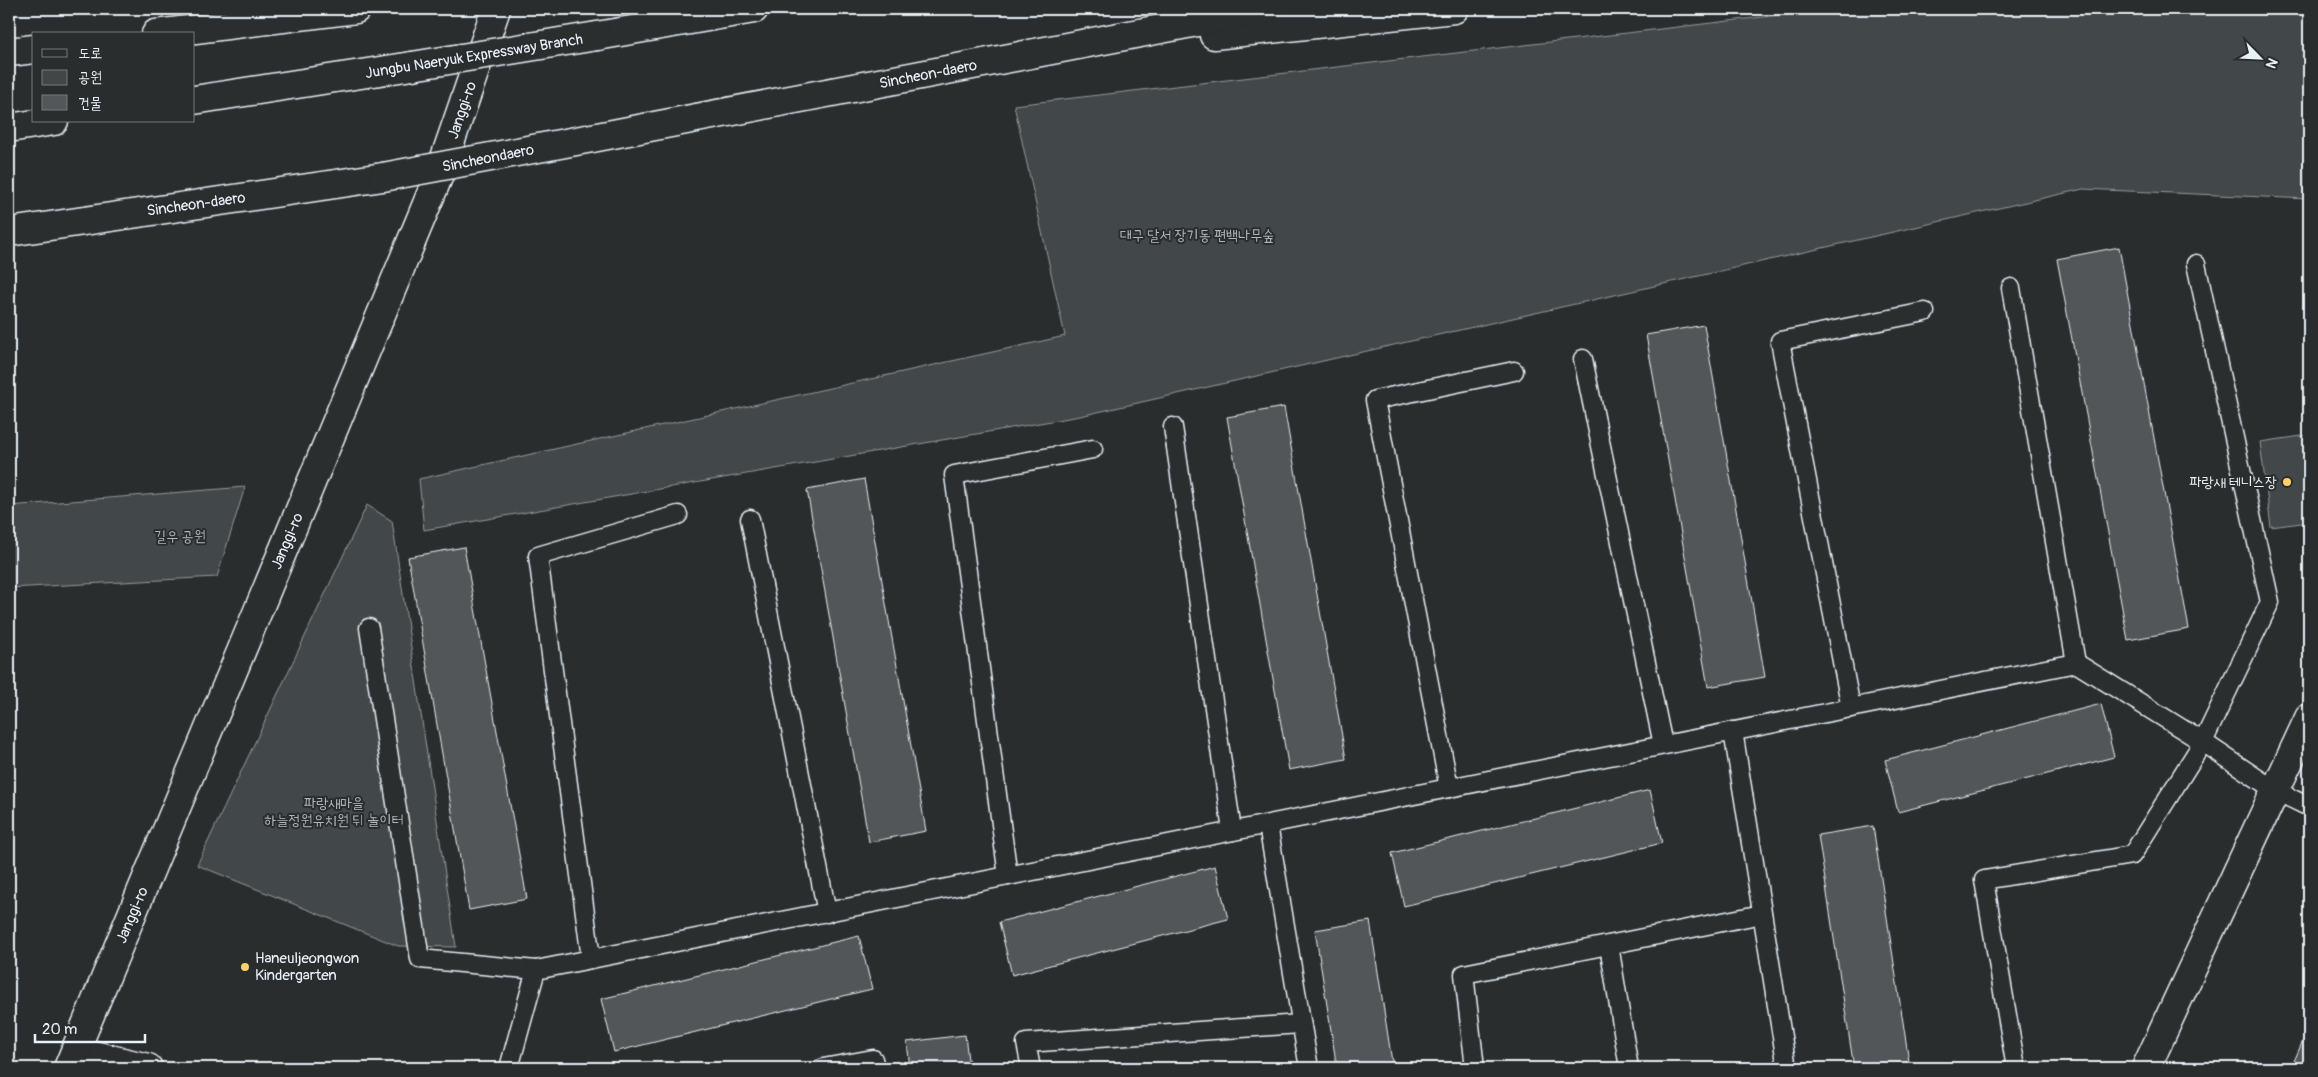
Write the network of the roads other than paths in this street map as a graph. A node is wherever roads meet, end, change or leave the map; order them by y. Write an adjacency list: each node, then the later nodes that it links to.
1 (356, 9): 6 (main road)
2 (496, 9): 44 (main road, Janggi-ro)
3 (754, 9): 10 (main road, Jungbu Naeryuk Expressway Branch, bridge)
4 (1265, 9): 9 (main road, Sincheon-daero)
5 (1454, 9): 9 (main road)
6 (172, 32)
7 (32, 49): 8 (main road)
8 (9, 52)
9 (1021, 57): 13 (main road, Sincheon-daero)
10 (195, 100)
11 (48, 122): 12 (main road)
12 (9, 128)
13 (592, 138): 14 (main road, Sincheondaero, bridge)
14 (384, 177): 15 (main road, Sincheon-daero)
15 (9, 232)
16 (2196, 264): 30 (lane)
17 (2011, 288): 26 (lane)
18 (1925, 312): 27 (lane)
19 (1584, 359): 31 (lane)
20 (1514, 371): 32 (lane)
21 (1173, 427): 36 (lane)
22 (1093, 448): 37 (lane)
23 (678, 515): 41 (lane)
24 (750, 519): 38 (lane)
25 (369, 628): 42 (lane)
26 (2076, 663): 27 (lane); 30 (lane)
27 (1851, 708): 29 (lane)
28 (2309, 718): 33 (main road)
29 (1733, 731): 31 (lane); 39 (lane)
30 (2203, 742): 33 (lane); 54 (lane)
31 (1663, 745): 32 (lane)
32 (1450, 788): 35 (lane)
33 (2276, 791): 34 (lane); 55 (main road)
34 (2309, 807)
35 (1268, 825): 36 (lane); 43 (lane)
36 (1232, 832): 37 (lane)
37 (1008, 876): 38 (lane)
38 (827, 913): 41 (lane)
39 (1762, 914): 40 (lane); 53 (lane)
40 (1609, 944): 51 (lane); 52 (lane)
41 (591, 959): 42 (lane)
42 (536, 970): 46 (lane)
43 (1302, 1024): 49 (lane); 50 (lane)
44 (72, 1059): 45 (main road)
45 (148, 1068)
46 (509, 1068)
47 (823, 1068): 48 (lane)
48 (875, 1068)
49 (1031, 1068)
50 (1309, 1068)
51 (1475, 1068)
52 (1629, 1068)
53 (1787, 1068)
54 (2016, 1068)
55 (2146, 1068)

